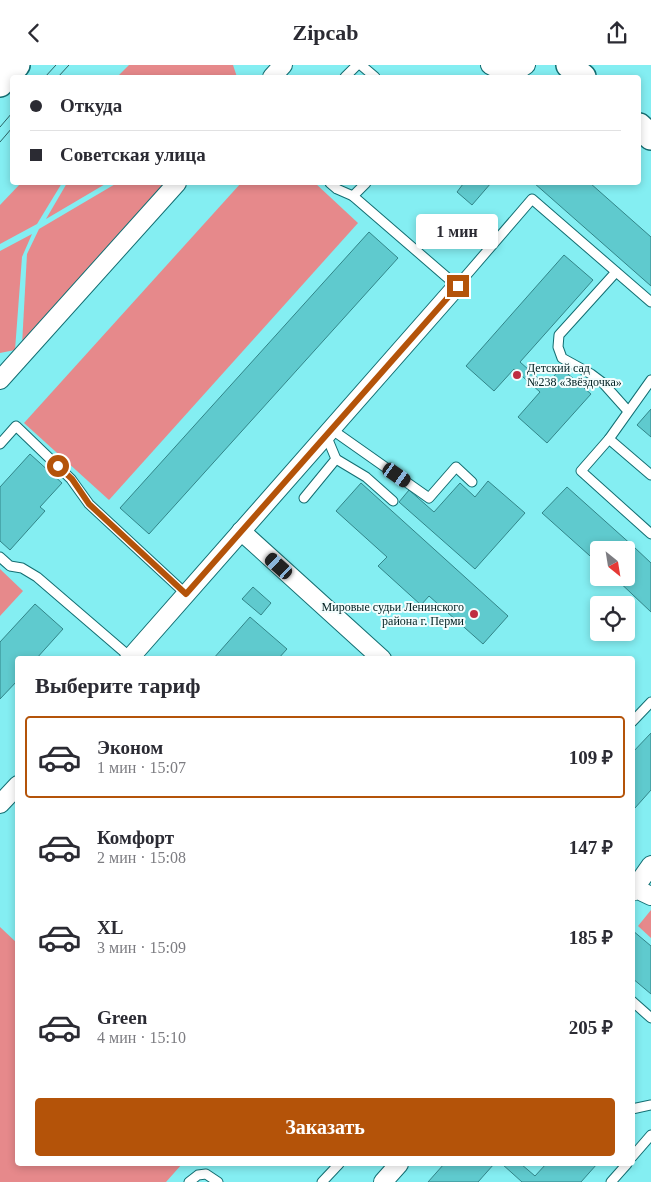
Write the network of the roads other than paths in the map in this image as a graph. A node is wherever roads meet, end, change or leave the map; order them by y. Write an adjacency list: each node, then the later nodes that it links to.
1 (17, 65): 12 (main road)
2 (283, 65): 8 (street)
3 (356, 65): 9 (lane)
4 (361, 65): 10 (lane)
5 (490, 65): 6 (street)
6 (526, 65)
7 (569, 65): 11 (main road)
8 (274, 75)
9 (347, 75)
10 (373, 75)
11 (581, 75)
12 (0, 84)
13 (641, 129): 14 (main road)
14 (651, 137)
15 (175, 185): 22 (street)
16 (332, 185): 18 (lane)
17 (364, 185): 18 (lane)
18 (353, 196): 20 (lane)
19 (616, 272): 20 (lane); 21 (lane); 24 (lane)
20 (458, 286): 25 (street)
21 (651, 302)
22 (0, 379)
23 (651, 380): 24 (lane)
24 (628, 411): 26 (lane)
25 (328, 432): 28 (lane); 30 (lane); 33 (street)
26 (609, 439): 29 (lane); 34 (lane)
27 (0, 444): 36 (lane)
28 (336, 459): 31 (lane); 32 (lane)
29 (651, 475)
30 (472, 482)
31 (304, 498)
32 (392, 501)
33 (241, 531): 36 (street); 39 (street)
34 (651, 535)
35 (0, 557): 37 (lane)
36 (186, 594): 38 (street)
37 (128, 656)
38 (132, 656)
39 (379, 656)
40 (651, 702): 41 (lane)
41 (635, 719)
42 (15, 788): 43 (street)
43 (0, 804)
44 (651, 865): 45 (street)
45 (638, 891)
46 (635, 1004): 47 (lane)
47 (651, 1017)
48 (651, 1105): 49 (lane)
49 (635, 1108)
50 (651, 1135): 51 (lane)
51 (635, 1154)
52 (337, 1166): 57 (lane)
53 (397, 1166): 58 (street)
54 (625, 1166): 59 (lane)
55 (189, 1182): 56 (lane)
56 (218, 1182)
57 (322, 1182)
58 (383, 1182)
59 (611, 1182)

